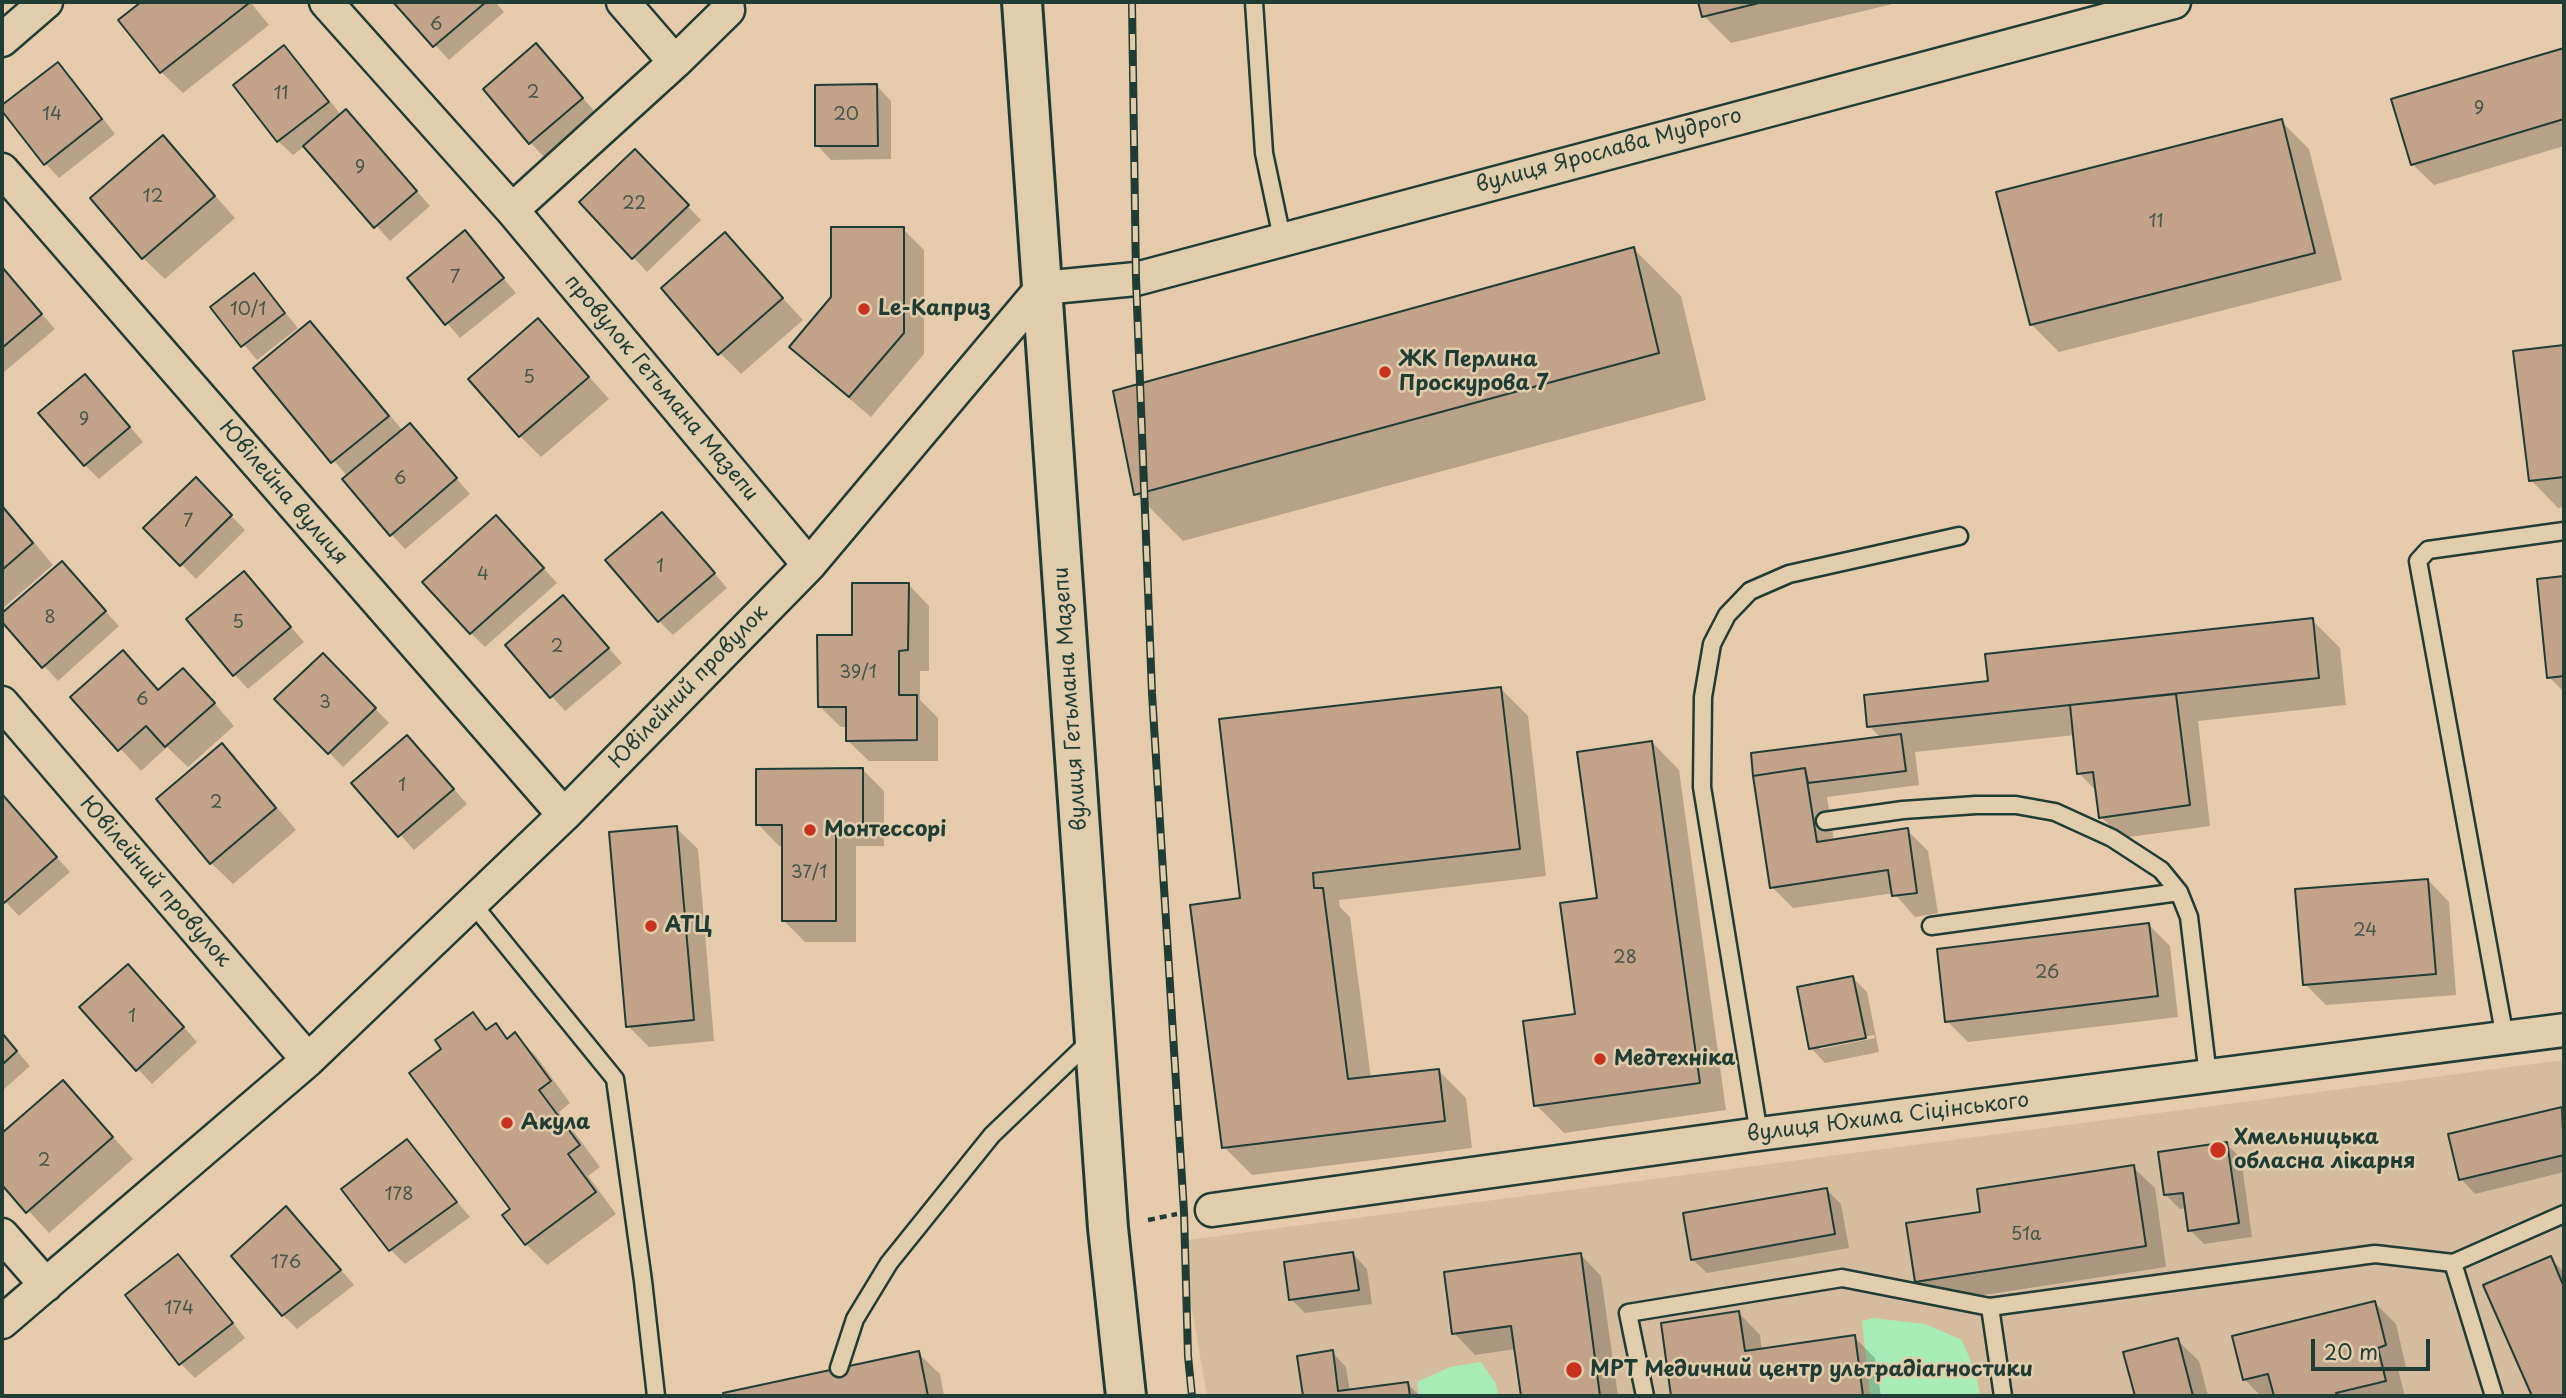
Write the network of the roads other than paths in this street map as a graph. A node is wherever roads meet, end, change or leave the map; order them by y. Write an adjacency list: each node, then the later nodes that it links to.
1 (46, 2): 8 (street)
2 (326, 2): 11 (street, провулок Гетьмана Мазепи)
3 (623, 2): 9 (street)
4 (727, 2): 9 (street)
5 (1022, 2): 13 (main road, вулиця Гетьмана Мазепи)
6 (1254, 2): 12 (lane)
7 (2174, 2): 12 (street, вулиця Ярослава Мудрого)
8 (2, 40)
9 (674, 62): 11 (street)
10 (2, 170): 18 (street, Ювілейна вулиця)
11 (512, 210): 16 (street, провулок Гетьмана Мазепи)
12 (1282, 238): 13 (street, вулиця Ярослава Мудрого)
13 (1042, 288): 16 (street, Ювілейний провулок); 24 (main road, вулиця Гетьмана Мазепи)
14 (2564, 531): 25 (lane)
15 (1959, 536): 28 (lane)
16 (809, 565): 18 (street, Ювілейний провулок)
17 (2, 703): 26 (street, Ювілейний провулок)
18 (564, 815): 21 (street, Ювілейний провулок)
19 (1825, 821): 20 (lane)
20 (2179, 892): 22 (lane); 27 (lane)
21 (472, 904): 26 (street, Ювілейний провулок); 37 (lane)
22 (1931, 926)
23 (2564, 1030): 25 (street, вулиця Юхима Сіцінського)
24 (1095, 1037): 36 (lane); 38 (main road, вулиця Гетьмана Мазепи)
25 (2505, 1038): 27 (street, вулиця Юхима Сіцінського)
26 (308, 1060): 33 (street, Ювілейний провулок)
27 (2208, 1076): 28 (street, вулиця Юхима Сіцінського)
28 (1759, 1134): 29 (street, вулиця Юхима Сіцінського)
29 (1212, 1210)
30 (2564, 1214): 32 (lane)
31 (2, 1235): 33 (street)
32 (2453, 1263): 34 (lane); 41 (lane)
33 (46, 1285): 35 (street, Ювілейний провулок)
34 (1990, 1307): 39 (lane); 40 (lane)
35 (2, 1322)
36 (839, 1368)
37 (656, 1396)
38 (1126, 1396)
39 (1644, 1396)
40 (2003, 1396)
41 (2494, 1396)

